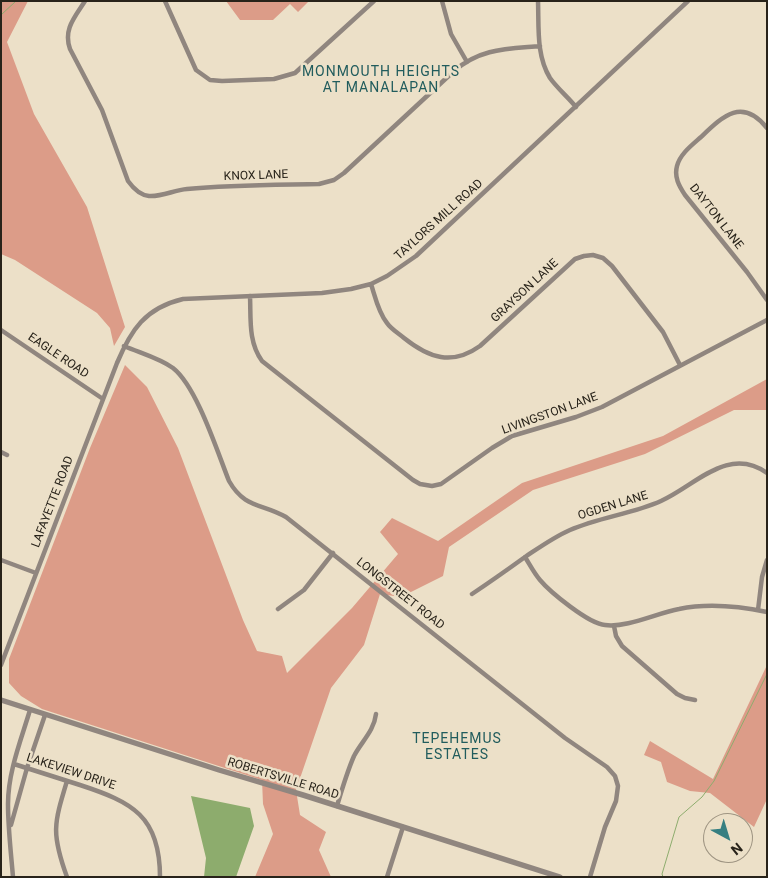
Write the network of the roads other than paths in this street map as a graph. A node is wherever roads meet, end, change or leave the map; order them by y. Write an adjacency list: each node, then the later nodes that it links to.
1 (85, 1): 8 (street, KNOX LANE)
2 (164, 1): 3 (street)
3 (374, 1)
4 (442, 1): 8 (street)
5 (538, 1): 7 (street)
6 (688, 1): 9 (street, TAYLORS MILL ROAD)
7 (540, 46): 8 (street, KNOX LANE); 9 (street)
8 (467, 62)
9 (576, 107): 11 (street, TAYLORS MILL ROAD)
10 (767, 128): 13 (street, DAYTON LANE)
11 (371, 284): 12 (street, TAYLORS MILL ROAD); 17 (street, GRAYSON LANE)
12 (250, 296): 16 (street, TAYLORS MILL ROAD); 17 (street, LIVINGSTON LANE)
13 (767, 300)
14 (767, 320): 17 (street, LIVINGSTON LANE)
15 (1, 330): 18 (street, EAGLE ROAD)
16 (124, 346): 18 (street, LAFAYETTE ROAD); 22 (street, LONGSTREET ROAD)
17 (680, 365)
18 (103, 399): 26 (street, LAFAYETTE ROAD)
19 (1, 452): 20 (street)
20 (7, 455)
21 (767, 473): 23 (street, OGDEN LANE)
22 (333, 553): 28 (street); 49 (street, LONGSTREET ROAD)
23 (525, 557): 27 (street, OGDEN LANE); 31 (street)
24 (1, 560): 26 (street)
25 (767, 560): 29 (street)
26 (36, 573): 32 (street, LAFAYETTE ROAD)
27 (472, 594)
28 (278, 609)
29 (758, 610): 30 (street); 31 (street)
30 (767, 612)
31 (614, 626): 34 (street)
32 (1, 665)
33 (1, 700): 35 (street, ROBERTSVILLE ROAD)
34 (695, 700)
35 (30, 710): 37 (street, ROBERTSVILLE ROAD); 38 (street)
36 (376, 714): 41 (street)
37 (45, 715): 39 (street); 41 (street, ROBERTSVILLE ROAD)
38 (14, 764): 39 (street, LAKEVIEW DRIVE); 43 (street)
39 (27, 768): 40 (street, LAKEVIEW DRIVE); 43 (street)
40 (67, 781): 45 (street); 46 (street, LAKEVIEW DRIVE)
41 (337, 806): 42 (street, ROBERTSVILLE ROAD)
42 (403, 827): 47 (street); 48 (street, ROBERTSVILLE ROAD)
43 (10, 834): 44 (street)
44 (13, 877)
45 (67, 877)
46 (160, 877)
47 (388, 877)
48 (560, 877)
49 (590, 877)

